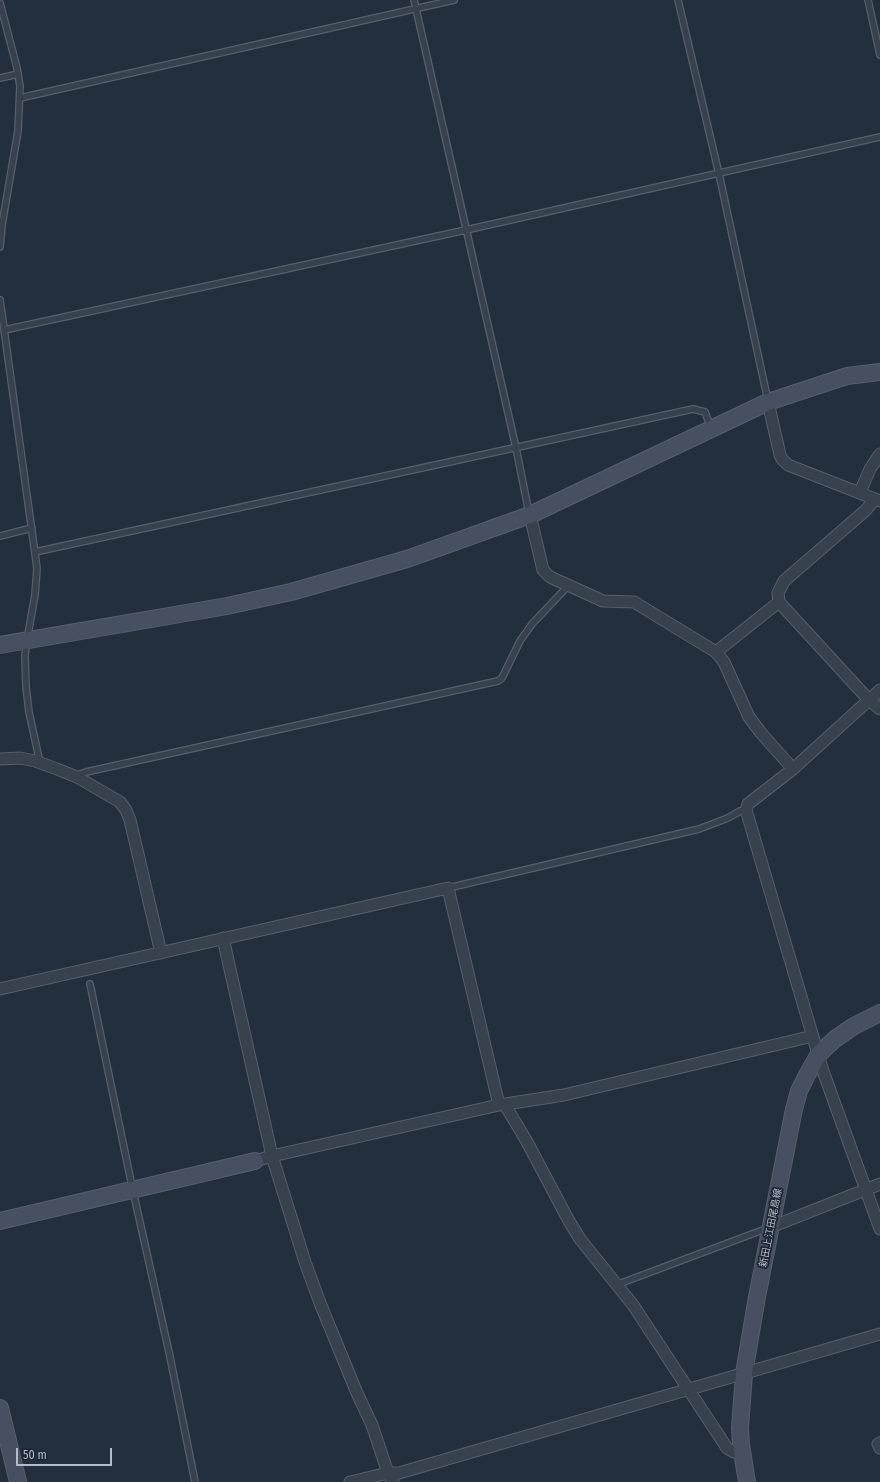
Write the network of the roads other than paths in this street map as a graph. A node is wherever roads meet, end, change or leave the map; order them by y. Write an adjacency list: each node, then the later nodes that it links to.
1 (414, 0): 6 (lane)
2 (454, 0): 6 (lane)
3 (678, 0): 12 (lane)
4 (868, 0): 7 (lane)
5 (0, 3): 8 (lane)
6 (416, 9): 10 (lane); 13 (lane)
7 (880, 55)
8 (18, 74): 9 (lane); 10 (lane)
9 (0, 78)
10 (20, 98): 14 (lane)
11 (880, 137): 12 (lane)
12 (719, 174): 13 (lane); 19 (lane)
13 (466, 230): 17 (lane); 21 (lane)
14 (0, 246)
15 (0, 300): 16 (lane)
16 (0, 309): 17 (lane)
17 (4, 330): 26 (lane)
18 (880, 372): 19 (street)
19 (768, 402): 20 (street); 23 (street)
20 (711, 428): 21 (lane); 25 (street)
21 (516, 448): 25 (lane); 28 (lane)
22 (880, 454): 23 (street)
23 (860, 492): 24 (street)
24 (877, 500): 30 (street)
25 (530, 515): 29 (street); 31 (street)
26 (32, 528): 27 (lane); 28 (lane)
27 (0, 536)
28 (35, 552): 31 (lane)
29 (568, 586): 33 (street); 40 (lane)
30 (779, 602): 33 (street); 35 (street)
31 (27, 640): 32 (street); 38 (lane)
32 (0, 645)
33 (716, 652): 39 (street)
34 (880, 690): 35 (street)
35 (869, 700): 36 (street); 39 (street)
36 (880, 708)
37 (0, 759): 38 (street)
38 (40, 763): 40 (street)
39 (793, 768): 41 (street)
40 (77, 777): 44 (street)
41 (746, 810): 42 (lane); 48 (street)
42 (448, 888): 43 (street); 50 (street)
43 (223, 938): 44 (street); 51 (street)
44 (161, 953): 46 (street)
45 (90, 984): 54 (lane)
46 (0, 989)
47 (880, 1013): 49 (street, 新田上江田尾島線)
48 (813, 1036): 49 (street); 50 (street)
49 (819, 1054): 55 (street); 57 (street, 新田上江田尾島線)
50 (502, 1105): 51 (street); 59 (street)
51 (272, 1156): 52 (street); 67 (street)
52 (255, 1161): 54 (street)
53 (880, 1184): 55 (street)
54 (133, 1190): 56 (street); 69 (lane)
55 (865, 1190): 57 (street); 58 (street)
56 (0, 1221)
57 (771, 1227): 59 (lane); 61 (street, 新田上江田尾島線)
58 (880, 1230)
59 (616, 1285): 62 (street)
60 (880, 1334): 61 (street)
61 (744, 1372): 62 (street); 66 (street, 新田上江田尾島線)
62 (689, 1389): 66 (street); 67 (street)
63 (0, 1408): 68 (street)
64 (880, 1443): 65 (street)
65 (880, 1448)
66 (742, 1452): 71 (street, 新田上江田尾島線)
67 (390, 1478): 70 (street)
68 (18, 1482)
69 (195, 1482)
70 (350, 1482)
71 (747, 1482)

